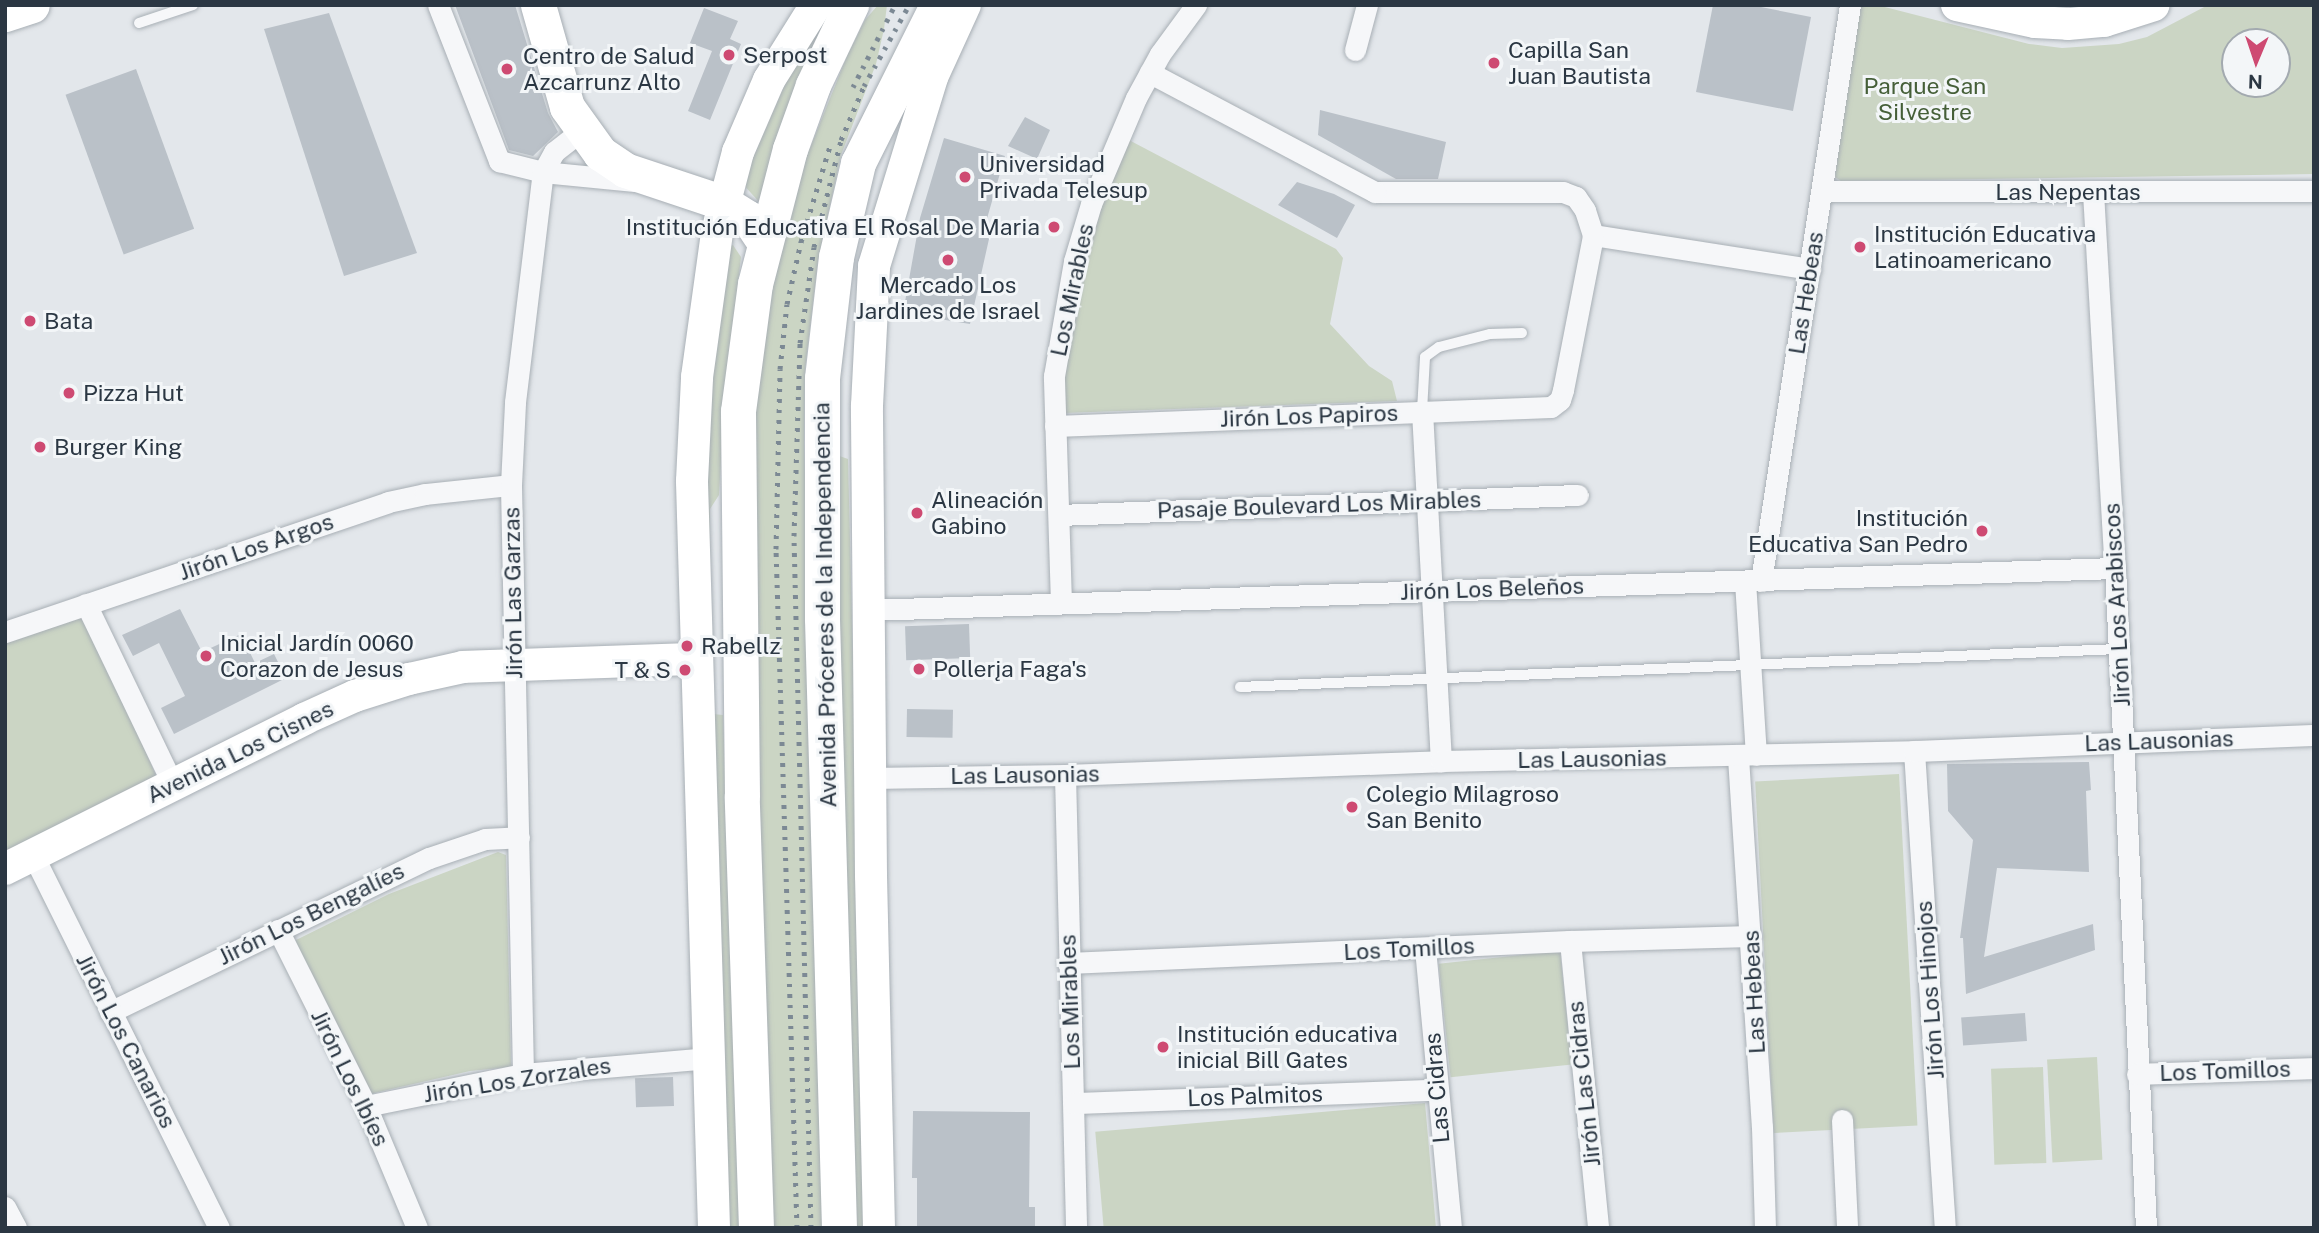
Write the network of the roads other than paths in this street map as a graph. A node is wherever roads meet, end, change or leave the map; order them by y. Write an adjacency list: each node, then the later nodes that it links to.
1 (32, 5): 16 (main road)
2 (193, 5): 15 (lane)
3 (438, 5): 22 (street)
4 (538, 5): 21 (main road)
5 (816, 5): 27 (main road)
6 (851, 5): 29 (main road)
7 (911, 5): 19 (main road)
8 (937, 5): 19 (main road, Avenida Próceres de la Independencia)
9 (965, 5): 30 (main road, Avenida Próceres de la Independencia)
10 (1196, 5): 20 (street, Los Mirables)
11 (1367, 5): 18 (street)
12 (1850, 5): 24 (street, Las Hebeas)
13 (1957, 5): 14 (main road)
14 (2154, 5)
15 (178, 8): 17 (lane)
16 (5, 14)
17 (139, 23)
18 (1355, 50)
19 (911, 56): 30 (main road); 82 (main road, Avenida Próceres de la Independencia)
20 (1150, 73): 28 (street); 34 (street, Los Mirables)
21 (581, 131): 22 (street); 23 (main road)
22 (542, 172): 23 (street); 35 (street, Jirón Las Garzas)
23 (662, 182): 27 (main road)
24 (1822, 191): 26 (street, Las Nepentas); 31 (street, Las Hebeas)
25 (2314, 191): 26 (street, Las Nepentas)
26 (2093, 192): 39 (street, Jirón Los Arabiscos)
27 (724, 203): 29 (main road); 47 (main road)
28 (1592, 235): 31 (street); 33 (street, Jirón Los Papiros)
29 (764, 242): 81 (main road)
30 (874, 266): 44 (main road, Avenida Próceres de la Independencia)
31 (1810, 269): 40 (street, Las Hebeas)
32 (1522, 334): 33 (lane)
33 (1422, 411): 34 (street, Jirón Los Papiros); 37 (street)
34 (1055, 426): 38 (street, Los Mirables)
35 (511, 485): 43 (street, Jirón Los Argos); 48 (street, Jirón Las Garzas)
36 (1578, 495): 37 (street, Pasaje Boulevard Los Mirables)
37 (1428, 500): 38 (street, Pasaje Boulevard Los Mirables); 41 (street)
38 (1059, 515): 42 (street, Los Mirables)
39 (2115, 568): 40 (street, Jirón Los Beleños); 46 (street, Jirón Los Arabiscos)
40 (1753, 581): 41 (street, Jirón Los Beleños); 49 (street, Las Hebeas)
41 (1432, 591): 42 (street, Jirón Los Beleños); 50 (street)
42 (1061, 603): 44 (street, Jirón Los Beleños)
43 (86, 604): 45 (street, Jirón Los Argos); 59 (street)
44 (869, 610): 58 (main road, Avenida Próceres de la Independencia)
45 (5, 632)
46 (2119, 649): 49 (lane); 53 (street, Jirón Los Arabiscos)
47 (696, 659): 48 (main road, Avenida Los Cisnes); 68 (main road)
48 (514, 664): 59 (main road, Avenida Los Cisnes); 60 (street, Jirón Las Garzas)
49 (1751, 665): 50 (lane); 55 (street, Las Hebeas)
50 (1435, 678): 51 (lane); 56 (street)
51 (1240, 687)
52 (2314, 735): 53 (street, Las Lausonias)
53 (2124, 743): 54 (street, Las Lausonias); 71 (street, Jirón Los Arabiscos)
54 (1914, 751): 55 (street, Las Lausonias); 89 (street, Jirón Los Hinojos)
55 (1747, 756): 56 (street, Las Lausonias); 63 (street, Las Hebeas)
56 (1441, 761): 57 (street, Las Lausonias)
57 (1065, 775): 58 (street, Las Lausonias); 66 (street, Los Mirables)
58 (870, 778): 83 (main road, Avenida Próceres de la Independencia)
59 (173, 785): 61 (main road, Avenida Los Cisnes)
60 (519, 836): 62 (street, Jirón Los Bengalíes); 70 (street, Jirón Las Garzas)
61 (19, 862): 67 (street, Jirón Los Canarios)
62 (278, 930): 67 (street, Jirón Los Bengalíes); 74 (street, Jirón Los Ibíes)
63 (1751, 936): 64 (street, Los Tomillos); 87 (street, Las Hebeas)
64 (1570, 941): 65 (street, Los Tomillos); 86 (street, Jirón Las Cidras)
65 (1425, 948): 66 (street, Los Tomillos); 72 (street, Las Cidras)
66 (1068, 963): 73 (street, Los Mirables)
67 (110, 1012): 78 (street, Jirón Los Canarios)
68 (709, 1058): 70 (street, Jirón Los Zorzales); 80 (main road)
69 (2314, 1068): 71 (street, Los Tomillos)
70 (523, 1074): 74 (street, Jirón Los Zorzales)
71 (2137, 1074): 90 (street, Jirón Los Arabiscos)
72 (1437, 1090): 73 (street, Los Palmitos); 85 (street, Las Cidras)
73 (1074, 1103): 84 (street, Los Mirables)
74 (366, 1106): 79 (street, Jirón Los Ibíes)
75 (1842, 1120): 88 (street)
76 (5, 1206): 77 (street)
77 (16, 1228)
78 (219, 1228)
79 (417, 1228)
80 (714, 1228)
81 (756, 1228)
82 (839, 1228)
83 (879, 1228)
84 (1076, 1228)
85 (1451, 1228)
86 (1598, 1228)
87 (1765, 1228)
88 (1847, 1228)
89 (1945, 1228)
90 (2146, 1228)

